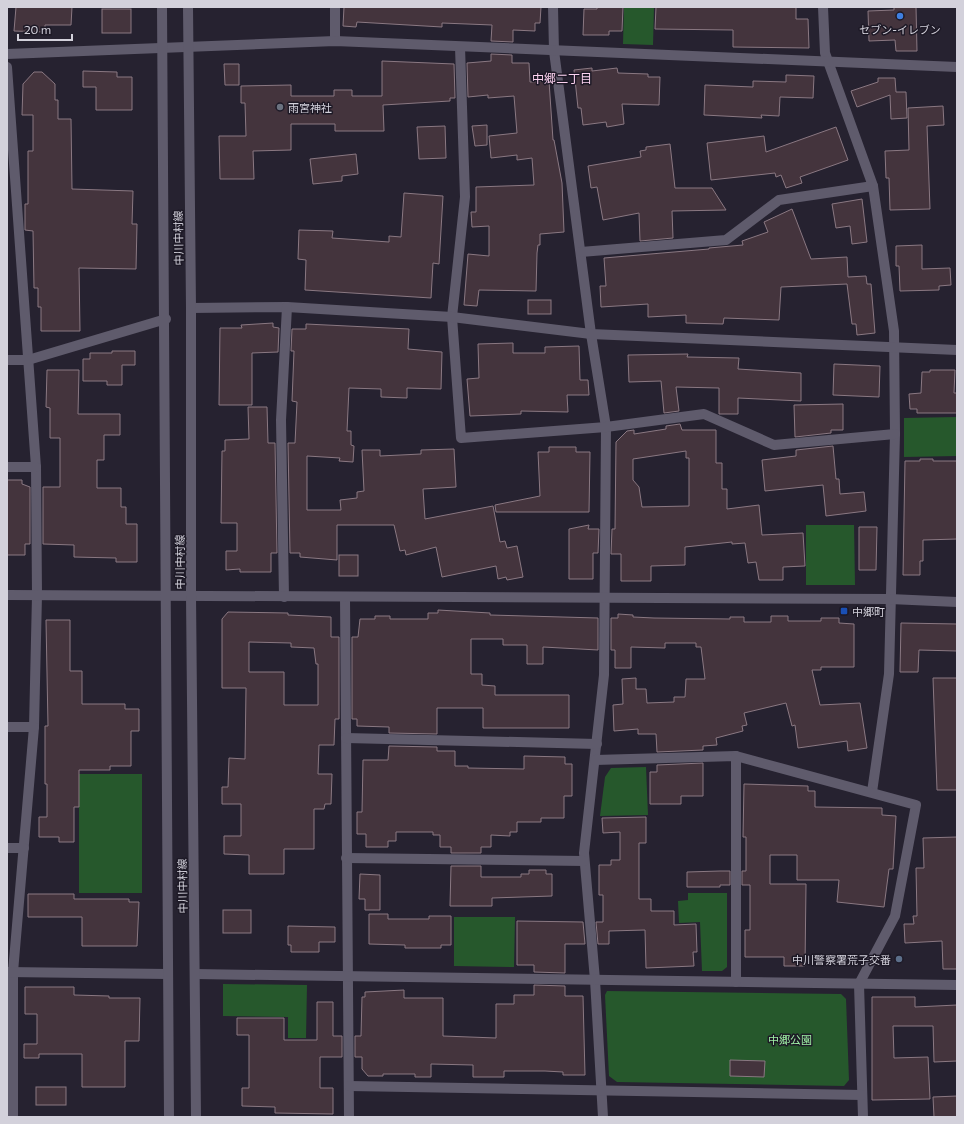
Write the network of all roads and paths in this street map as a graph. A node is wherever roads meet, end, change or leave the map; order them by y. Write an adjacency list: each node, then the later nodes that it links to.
1 (162, 7): 9 (street, 中川中村線)
2 (188, 7): 7 (street, 中川中村線)
3 (335, 7): 6 (street)
4 (553, 7): 10 (street)
5 (823, 7): 12 (street)
6 (335, 41): 7 (street); 8 (street)
7 (188, 47): 9 (street); 20 (street, 中川中村線)
8 (460, 47): 10 (street); 21 (street)
9 (162, 49): 11 (street); 22 (street, 中川中村線)
10 (554, 51): 12 (street); 18 (street)
11 (7, 54)
12 (828, 61): 14 (street); 15 (street)
13 (7, 67): 17 (street)
14 (957, 67)
15 (873, 186): 18 (street); 24 (street)
16 (7, 215): 17 (street)
17 (18, 215): 27 (street)
18 (580, 252): 23 (street)
19 (287, 307): 20 (street); 21 (street); 36 (street)
20 (191, 308): 35 (street, 中川中村線)
21 (452, 317): 23 (street); 28 (street)
22 (166, 319): 27 (street); 34 (street, 中川中村線)
23 (591, 334): 24 (street); 28 (street)
24 (894, 347): 25 (street); 29 (street)
25 (957, 350)
26 (7, 360): 27 (street)
27 (28, 360): 31 (street)
28 (606, 427): 29 (street); 38 (street)
29 (895, 434): 39 (street)
30 (7, 467): 31 (street)
31 (36, 467): 33 (street)
32 (7, 595): 33 (street)
33 (37, 595): 34 (street); 42 (street)
34 (167, 596): 35 (street); 53 (street, 中川中村線)
35 (191, 596): 36 (street); 54 (street, 中川中村線)
36 (284, 597): 37 (street)
37 (345, 597): 38 (street); 43 (street)
38 (605, 598): 39 (street); 44 (street)
39 (890, 599): 40 (street); 47 (street)
40 (957, 602)
41 (7, 727): 42 (street)
42 (34, 727): 49 (street)
43 (346, 738): 44 (street); 50 (street)
44 (597, 744): 46 (street)
45 (736, 756): 46 (street); 47 (street); 57 (street)
46 (595, 760): 51 (street)
47 (872, 792): 58 (street)
48 (7, 848): 49 (street)
49 (24, 848): 52 (street)
50 (346, 858): 51 (street); 55 (street)
51 (584, 861): 56 (street)
52 (10, 972): 53 (street); 60 (street)
53 (168, 974): 65 (street, 中川中村線)
54 (195, 974): 55 (street); 66 (street, 中川中村線)
55 (347, 976): 56 (street); 61 (street)
56 (595, 980): 57 (street); 62 (street)
57 (736, 982): 58 (street)
58 (859, 984): 59 (street); 63 (street)
59 (957, 985)
60 (10, 1077): 64 (street)
61 (349, 1086): 62 (street); 67 (street)
62 (601, 1090): 63 (street); 68 (street)
63 (862, 1095): 69 (street)
64 (12, 1117)
65 (169, 1117)
66 (196, 1117)
67 (349, 1117)
68 (603, 1117)
69 (863, 1117)

